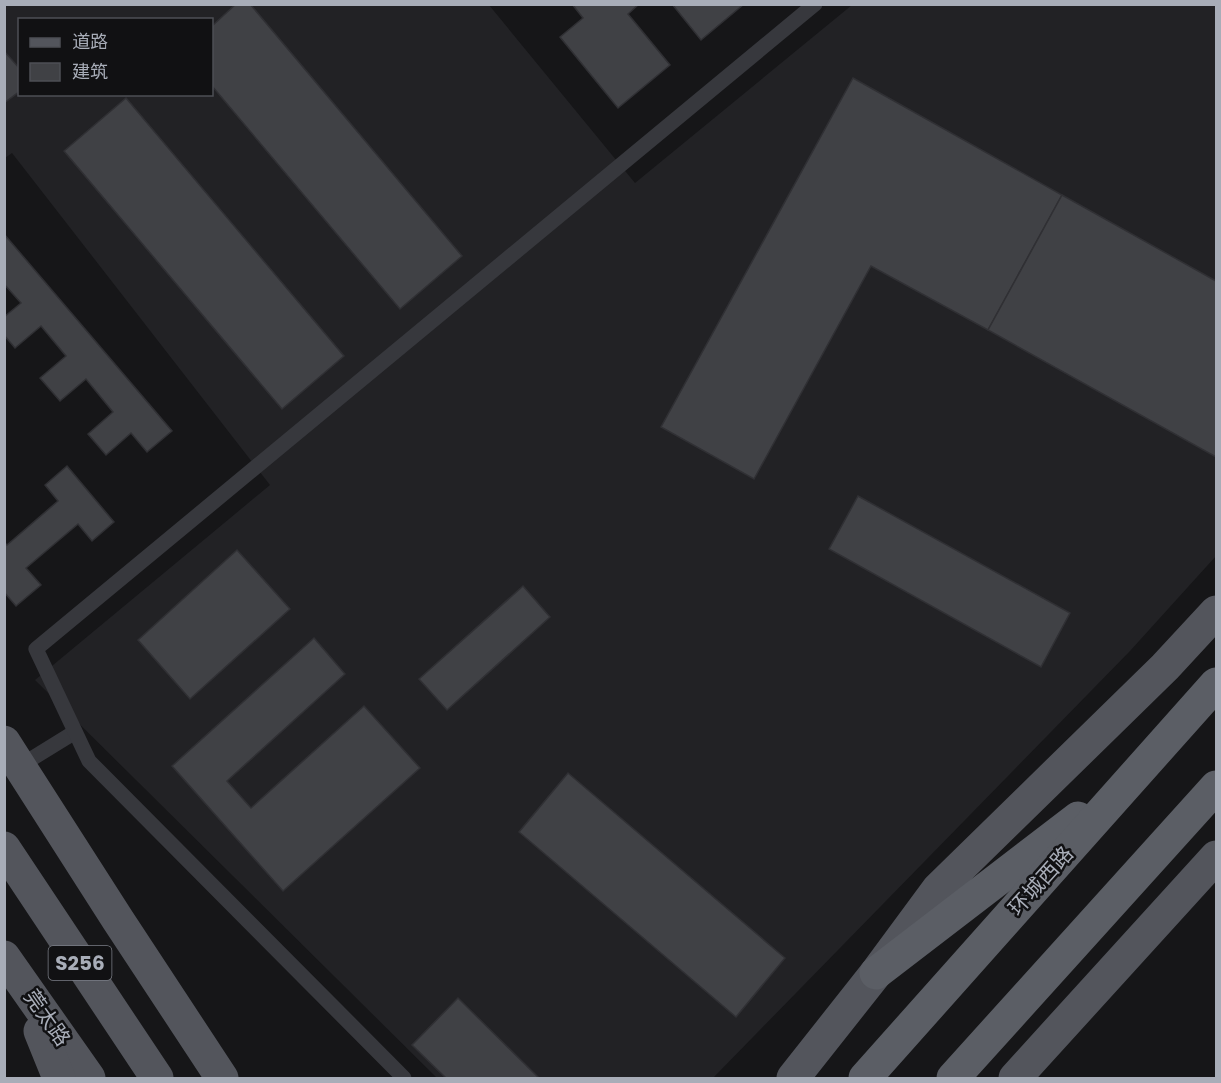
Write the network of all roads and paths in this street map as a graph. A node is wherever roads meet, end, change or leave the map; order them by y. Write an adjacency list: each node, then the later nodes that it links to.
1 (815, 4): 4 (lane)
2 (1216, 612): 12 (main road)
3 (1216, 684): 6 (highway, 环城西路)
4 (75, 732): 5 (lane); 17 (lane)
5 (12, 754): 16 (main road)
6 (1143, 767): 12 (highway); 19 (highway, 环城西路)
7 (1216, 787): 20 (highway)
8 (4, 848): 15 (main road, S256)
9 (1216, 857): 10 (main road)
10 (1158, 923): 21 (main road); 22 (main road)
11 (12, 968): 13 (main road); 14 (main road, 莞太路 / S256)
12 (876, 973): 18 (main road)
13 (59, 1078)
14 (89, 1078)
15 (157, 1078)
16 (222, 1078)
17 (404, 1078)
18 (793, 1078)
19 (866, 1078)
20 (953, 1078)
21 (1015, 1078)
22 (1044, 1078)

